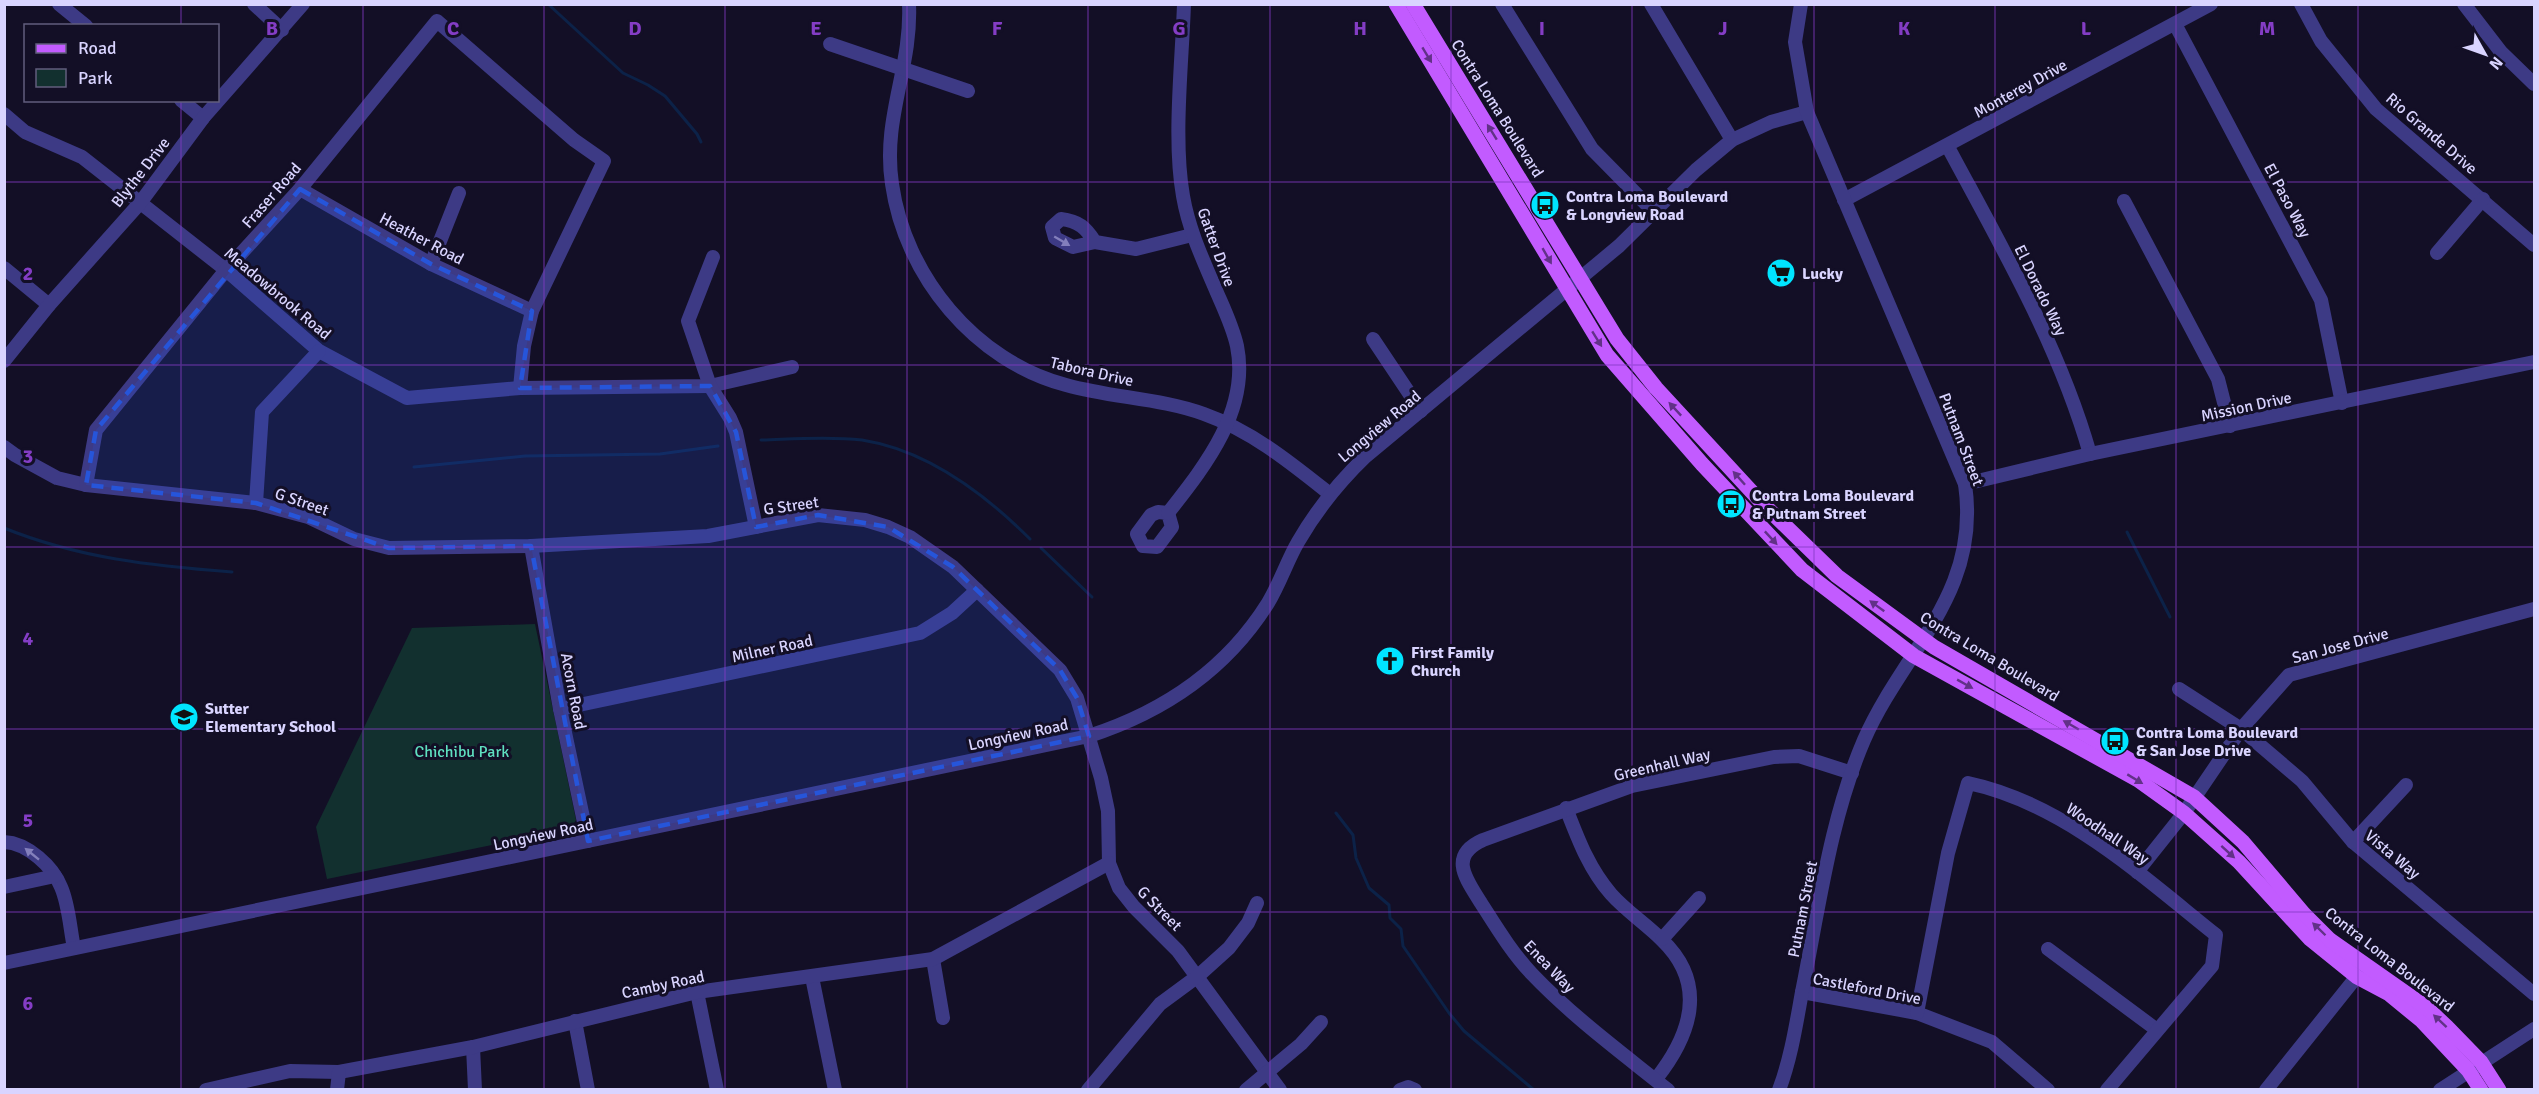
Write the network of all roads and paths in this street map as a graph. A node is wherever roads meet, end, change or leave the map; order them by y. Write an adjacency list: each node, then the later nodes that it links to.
1 (59, 4): 14 (street)
2 (254, 4): 16 (street)
3 (303, 4): 16 (street, Blythe Drive)
4 (909, 4): 18 (street, Tabora Drive)
5 (1184, 4): 36 (street, Gatter Drive)
6 (1396, 4): 45 (main road, Contra Loma Boulevard, one-way to 45)
7 (1413, 4): 44 (main road, Contra Loma Boulevard, one-way to 7)
8 (1502, 4): 35 (street)
9 (1651, 4): 27 (street)
10 (1801, 4): 24 (street, Putnam Street)
11 (2211, 4): 15 (street, Monterey Drive)
12 (2301, 4): 31 (street, Rio Grande Drive)
13 (2464, 4): 19 (street)
14 (84, 24)
15 (2175, 24): 28 (street, Monterey Drive); 55 (street, El Paso Way)
16 (282, 30): 21 (street, Blythe Drive)
17 (830, 44): 18 (street)
18 (902, 69): 20 (street); 57 (street, Tabora Drive)
19 (2535, 84)
20 (968, 91)
21 (219, 100)
22 (183, 102): 26 (street)
23 (217, 102): 26 (street, Blythe Drive)
24 (1807, 112): 27 (street, Longview Road); 32 (street, Putnam Street)
25 (4, 114): 34 (street, Meadowbrook Road)
26 (203, 118): 34 (street, Blythe Drive)
27 (1732, 140): 35 (street, Longview Road)
28 (1948, 147): 32 (street, Monterey Drive); 60 (street, El Dorado Way)
29 (300, 189): 41 (street, Heather Road); 43 (street, Fraser Road); 47 (street, Fraser Road)
30 (459, 193): 41 (street)
31 (2483, 199): 38 (street, Rio Grande Drive); 39 (street)
32 (1844, 200): 61 (street, Putnam Street)
33 (2124, 201): 58 (street)
34 (140, 203): 43 (street, Meadowbrook Road); 46 (street, Blythe Drive)
35 (1654, 212): 44 (street, Longview Road)
36 (1192, 235): 37 (street); 57 (street, Gatter Drive)
37 (1095, 242)
38 (2535, 245)
39 (2437, 254)
40 (713, 257): 53 (street)
41 (431, 264): 47 (street, Heather Road)
42 (4, 268): 46 (street)
43 (226, 270): 49 (street, Meadowbrook Road); 62 (street, Fraser Road)
44 (1581, 277): 45 (street, Longview Road); 70 (main road, Contra Loma Boulevard, one-way to 44)
45 (1566, 289): 56 (street, Longview Road); 71 (main road, Contra Loma Boulevard, one-way to 71)
46 (49, 305): 50 (street, Blythe Drive)
47 (532, 311): 54 (street)
48 (1373, 339): 56 (street)
49 (319, 351): 54 (street, Meadowbrook Road); 64 (street)
50 (4, 361)
51 (2535, 362): 55 (street, Mission Drive)
52 (792, 367): 53 (street, Meadowbrook Road)
53 (710, 386): 54 (street, Meadowbrook Road); 66 (street)
54 (520, 388)
55 (2342, 403): 58 (street, Mission Drive)
56 (1421, 411): 63 (street, Longview Road)
57 (1228, 423): 63 (street, Tabora Drive); 65 (street, Gatter Drive)
58 (2230, 426): 60 (street, Mission Drive)
59 (4, 447): 62 (street, G Street)
60 (2090, 454): 61 (street, Mission Drive)
61 (1965, 484): 70 (street, Putnam Street)
62 (86, 485): 64 (street, G Street)
63 (1330, 494): 75 (street, Longview Road)
64 (256, 502): 67 (street, G Street)
65 (1168, 513)
66 (756, 526): 67 (street, G Street); 68 (street, G Street)
67 (531, 546): 73 (street, Acorn Road)
68 (977, 590): 73 (street, Milner Road); 75 (street, G Street)
69 (2535, 609): 74 (street, San Jose Drive)
70 (1924, 640): 71 (street, Putnam Street); 78 (main road, Contra Loma Boulevard, one-way to 70)
71 (1914, 656): 76 (street, Putnam Street); 80 (main road, Contra Loma Boulevard, one-way to 80)
72 (2179, 689): 74 (street, Vista Way)
73 (560, 709): 82 (street, Acorn Road)
74 (2241, 729): 78 (street, San Jose Drive); 84 (street, Vista Way)
75 (1089, 736): 82 (street, Longview Road); 85 (street, G Street)
76 (1852, 773): 79 (street, Greenhall Way); 101 (street, Putnam Street)
77 (2406, 785): 84 (street)
78 (2194, 797): 80 (street, San Jose Drive); 96 (main road, Contra Loma Boulevard, one-way to 78)
79 (1566, 808): 81 (street, Greenhall Way); 91 (street)
80 (2184, 813): 86 (street, San Jose Drive); 99 (main road, Contra Loma Boulevard, one-way to 99)
81 (1483, 840): 113 (street, Enea Way)
82 (588, 841): 92 (street, Longview Road)
83 (4, 842): 87 (street, one-way to 83)
84 (2353, 842): 102 (street, Vista Way)
85 (1109, 863): 94 (street, Camby Road); 97 (street, G Street)
86 (2137, 872): 103 (street, Woodhall Way); 108 (street, Woodhall Way)
87 (55, 876): 88 (street); 92 (street)
88 (4, 887)
89 (1699, 898): 91 (street)
90 (1257, 903): 97 (street)
91 (1662, 939): 113 (street)
92 (74, 948): 95 (street, Longview Road)
93 (2048, 949): 108 (street)
94 (933, 959): 98 (street, Camby Road); 104 (street)
95 (4, 963)
96 (2366, 964): 99 (street); 110 (main road, Contra Loma Boulevard, one-way to 96)
97 (1198, 976): 112 (street, G Street); 120 (street)
98 (812, 977): 100 (street, Camby Road); 119 (street)
99 (2357, 977): 110 (main road, Contra Loma Boulevard); 129 (street)
100 (697, 992): 105 (street, Camby Road); 118 (street)
101 (1802, 992): 103 (street, Castleford Drive); 126 (street, Putnam Street)
102 (2535, 994)
103 (1917, 1013): 127 (street, Castleford Drive)
104 (943, 1018)
105 (575, 1021): 109 (street, Camby Road); 117 (street)
106 (1321, 1022): 112 (street)
107 (2535, 1029): 110 (street)
108 (2157, 1030): 128 (street)
109 (473, 1047): 111 (street, Camby Road); 116 (street)
110 (2475, 1066): 130 (street); 131 (main road, Contra Loma Boulevard); 132 (main road, Contra Loma Boulevard)
111 (339, 1072): 114 (street, Camby Road); 115 (street)
112 (1267, 1072): 121 (street); 122 (street, G Street)
113 (1656, 1079): 125 (street, Enea Way)
114 (206, 1089)
115 (337, 1089)
116 (475, 1089)
117 (588, 1089)
118 (717, 1089)
119 (835, 1089)
120 (1088, 1089)
121 (1246, 1089)
122 (1280, 1089)
123 (1400, 1089): 124 (street)
124 (1415, 1089)
125 (1668, 1089)
126 (1779, 1089)
127 (2048, 1089)
128 (2108, 1089)
129 (2266, 1089)
130 (2440, 1089)
131 (2481, 1089)
132 (2499, 1089)

